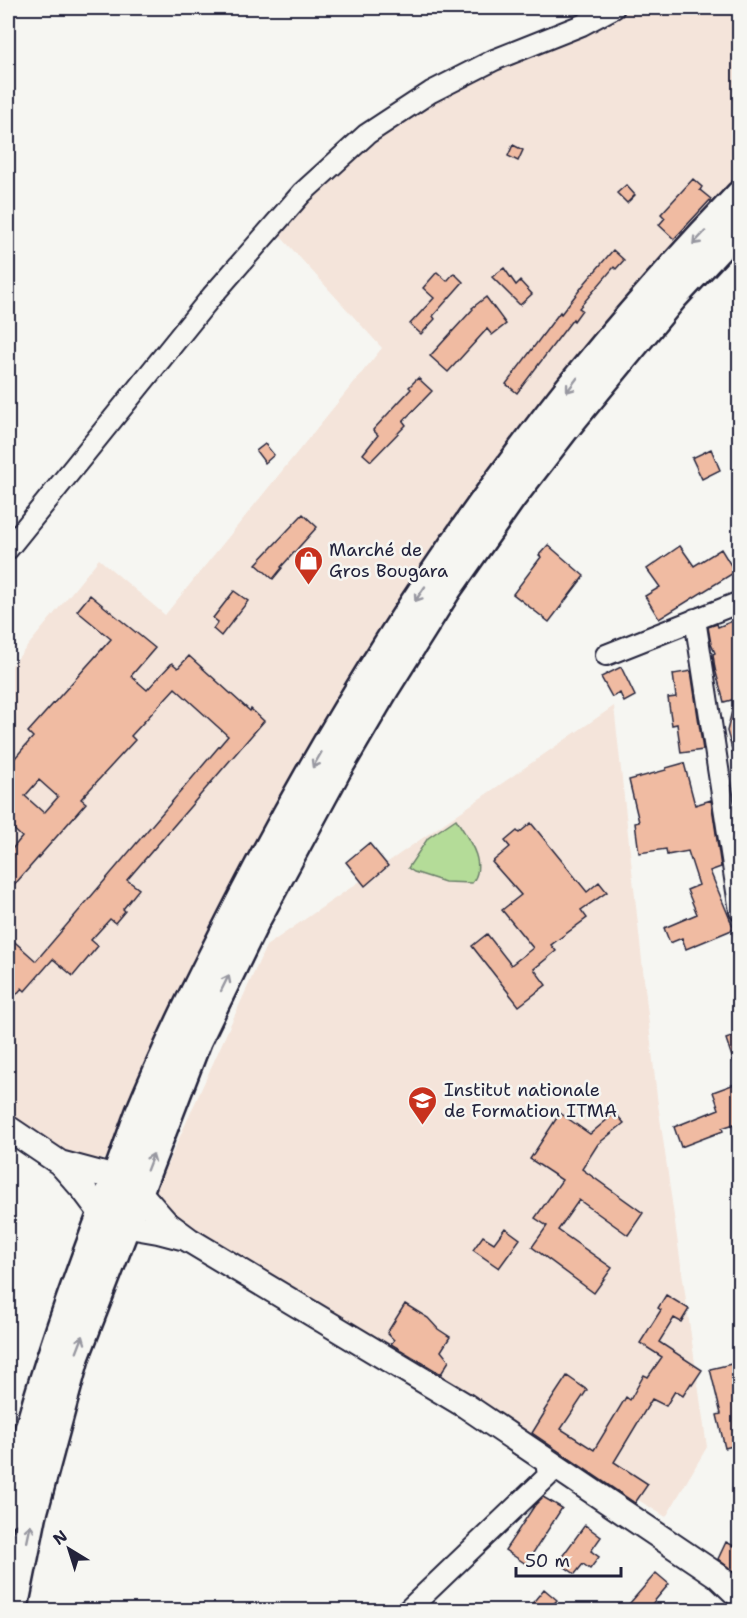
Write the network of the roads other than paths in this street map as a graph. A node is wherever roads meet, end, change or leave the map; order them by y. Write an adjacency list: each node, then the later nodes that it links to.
1 (614, 8): 4 (street)
2 (740, 195): 11 (highway, one-way to 11)
3 (740, 225): 11 (highway, one-way to 3)
4 (8, 549)
5 (740, 602): 6 (street)
6 (696, 619): 7 (street); 8 (street)
7 (606, 655)
8 (740, 911)
9 (8, 1128): 10 (main road)
10 (60, 1163): 11 (main road); 12 (main road)
11 (127, 1185): 12 (highway); 13 (main road)
12 (114, 1220): 13 (main road); 15 (highway); 17 (highway, one-way to 12)
13 (189, 1240): 14 (main road)
14 (546, 1461): 16 (main road); 18 (street)
15 (8, 1512)
16 (740, 1597)
17 (13, 1611)
18 (408, 1611)

